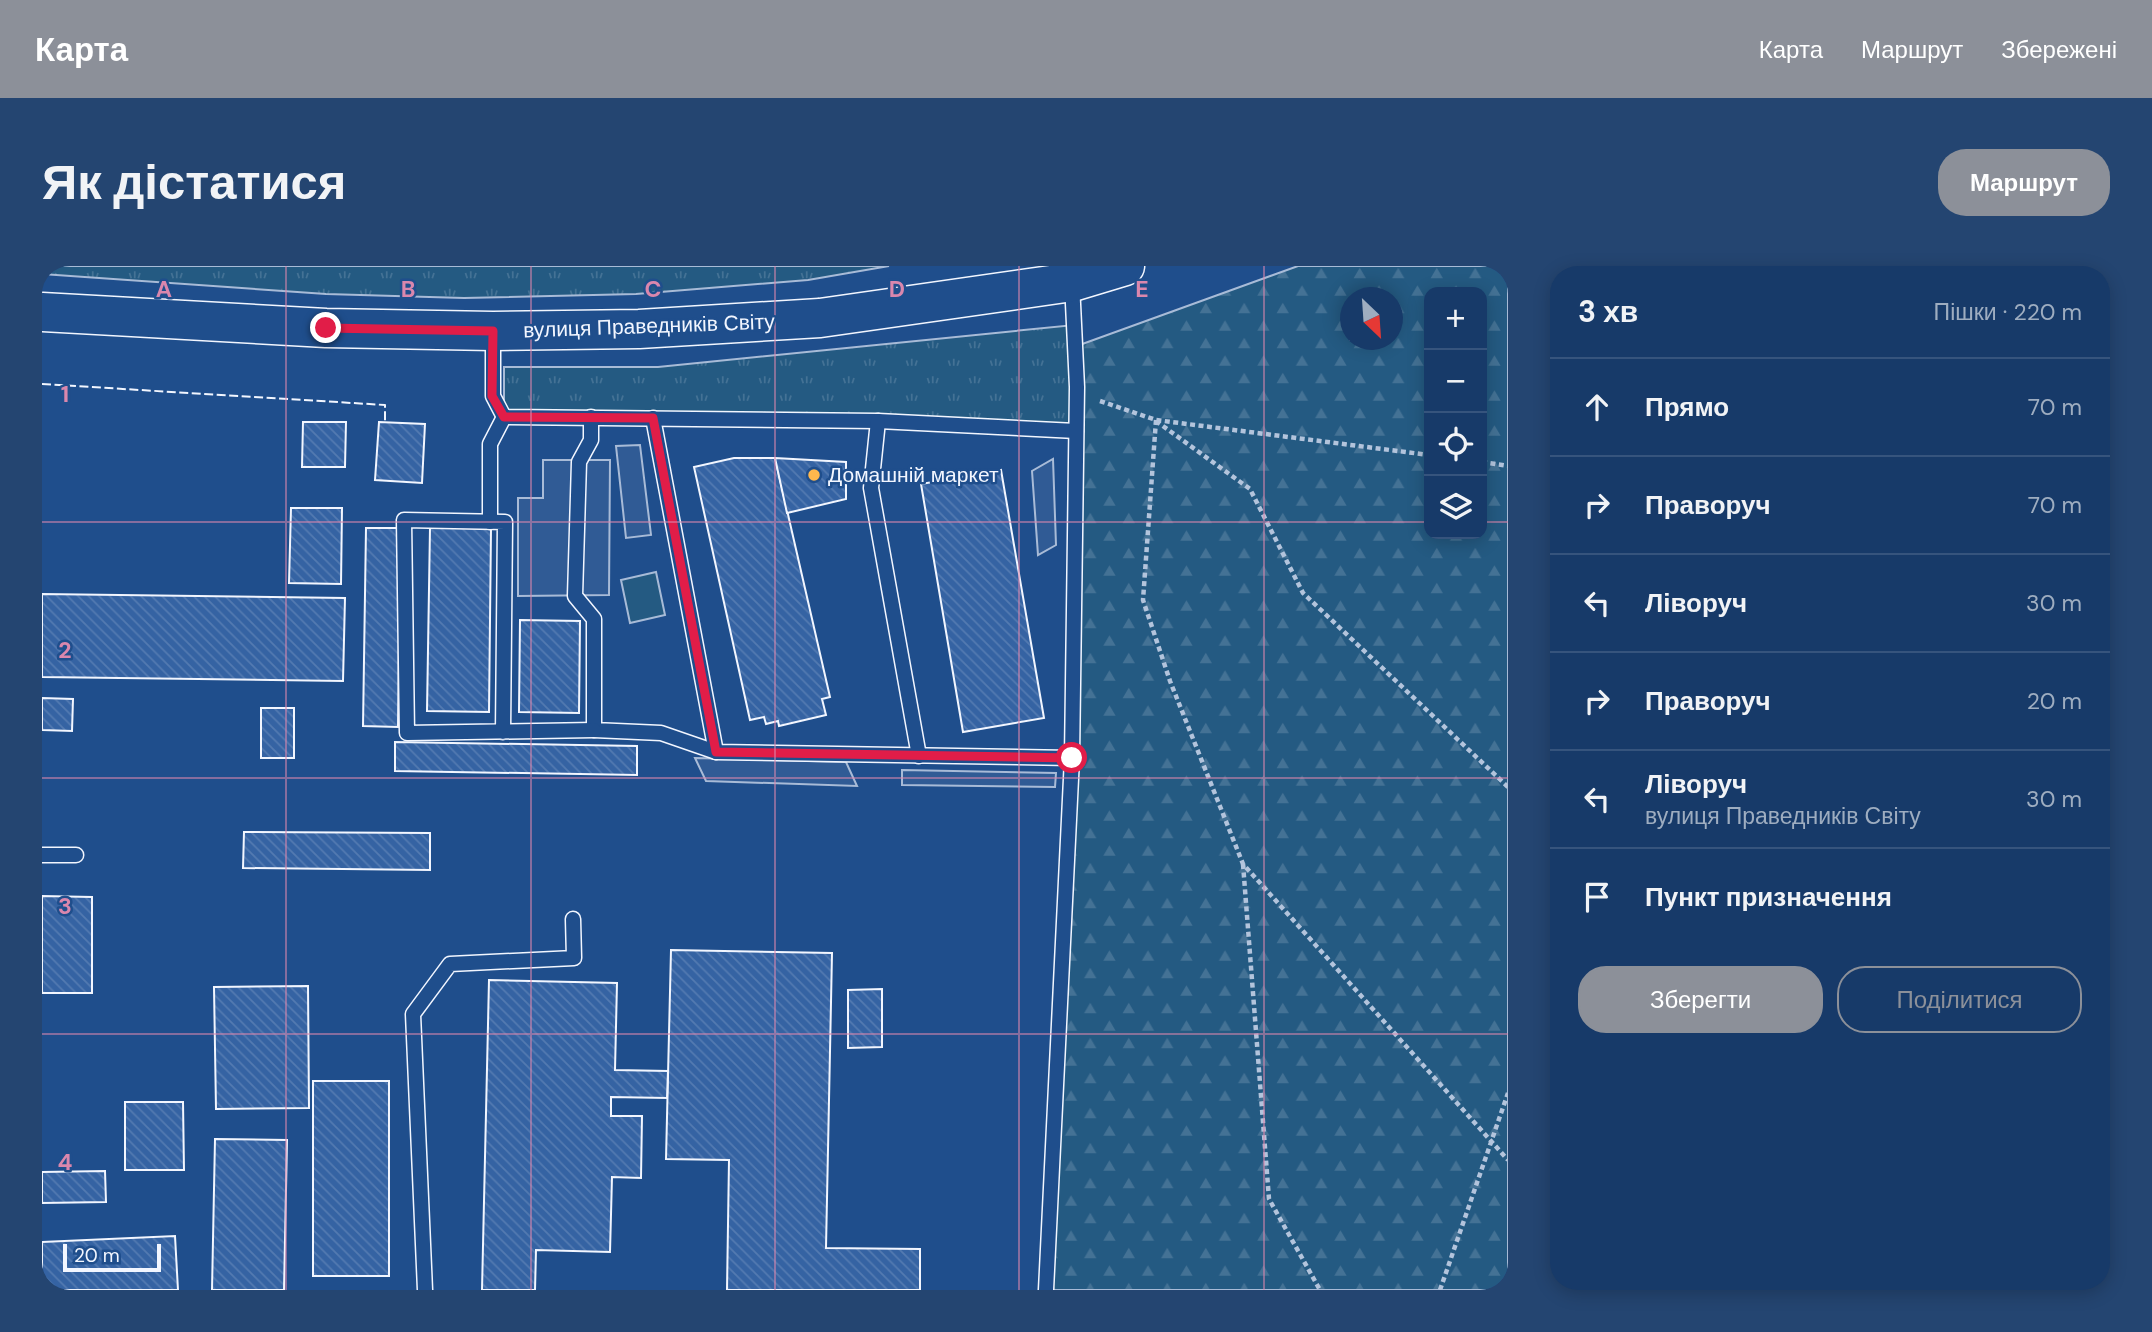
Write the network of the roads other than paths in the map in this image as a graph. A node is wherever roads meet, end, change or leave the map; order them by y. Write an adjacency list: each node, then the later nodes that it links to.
1 (1125, 266): 2 (main road, вулиця Праведників Світу)
2 (1072, 282): 4 (main road, вулиця Праведників Світу); 9 (lane)
3 (42, 312): 4 (main road, вулиця Праведників Світу)
4 (493, 331): 5 (lane)
5 (504, 417): 6 (lane); 10 (lane)
6 (591, 417): 7 (lane); 11 (lane)
7 (653, 418): 8 (lane); 13 (lane)
8 (878, 421): 9 (lane); 14 (lane)
9 (1076, 431): 15 (lane)
10 (490, 522): 12 (lane); 12 (lane)
11 (594, 730): 12 (lane); 13 (lane)
12 (503, 732)
13 (716, 752): 14 (lane)
14 (919, 756): 15 (lane)
15 (1072, 758): 20 (lane)
16 (42, 855): 17 (lane)
17 (76, 855)
18 (573, 919): 19 (lane)
19 (425, 1290)
20 (1046, 1290)

